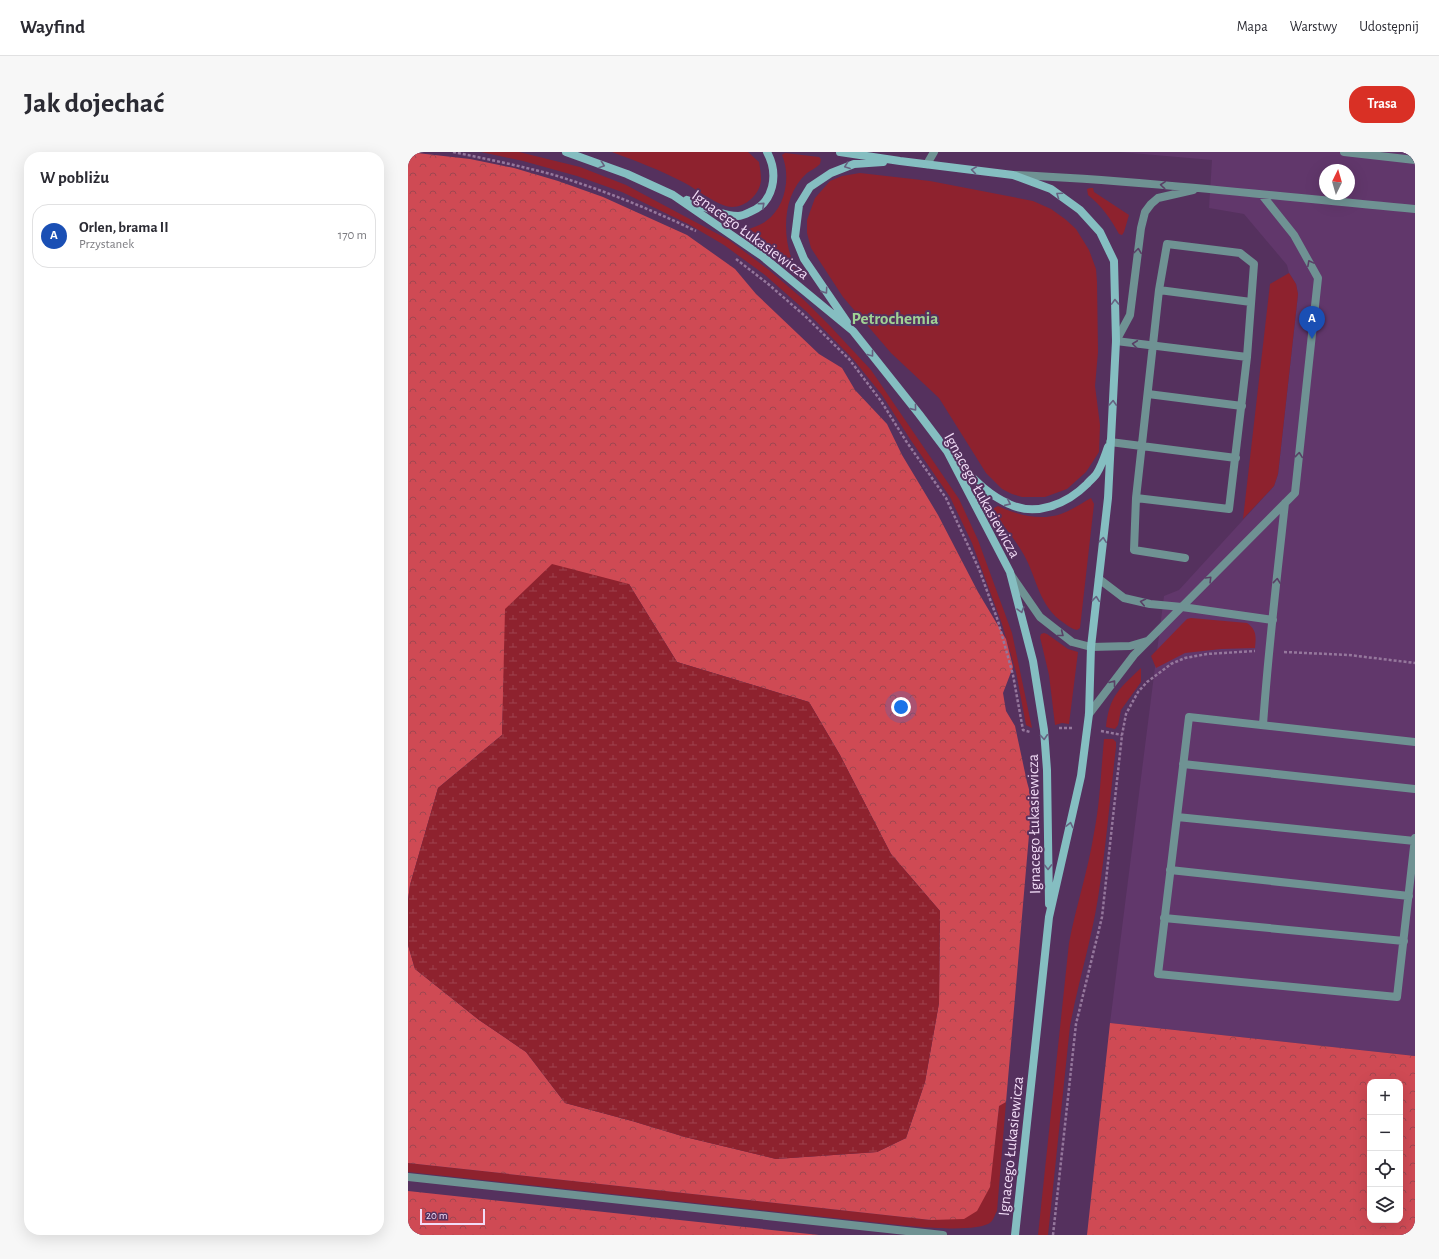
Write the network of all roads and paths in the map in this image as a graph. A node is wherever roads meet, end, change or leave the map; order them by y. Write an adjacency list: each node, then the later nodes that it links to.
1 (453, 152): 15 (path)
2 (566, 152): 12 (main road, Ignacego Łukasiewicza, one-way to 12)
3 (767, 152): 12 (main road, one-way to 3)
4 (840, 152): 8 (main road, Ignacego Łukasiewicza)
5 (934, 152): 9 (street)
6 (1344, 152): 7 (street)
7 (1415, 160)
8 (900, 161): 9 (main road, Ignacego Łukasiewicza); 19 (main road, one-way to 19)
9 (926, 164): 10 (main road, Ignacego Łukasiewicza, one-way to 9)
10 (1013, 175): 11 (street, one-way to 10); 20 (main road, Ignacego Łukasiewicza, one-way to 10)
11 (1202, 188): 13 (street); 20 (street, one-way to 11)
12 (674, 195): 19 (main road, Ignacego Łukasiewicza)
13 (1262, 195): 14 (street); 30 (street, one-way to 13)
14 (1415, 209)
15 (699, 232)
16 (730, 254): 42 (path)
17 (1159, 290): 18 (street); 18 (street); 21 (street)
18 (1251, 302): 22 (street)
19 (853, 331): 27 (main road, Ignacego Łukasiewicza, one-way to 27)
20 (1116, 342): 21 (street, one-way to 20); 25 (main road, Ignacego Łukasiewicza, one-way to 20)
21 (1153, 346): 22 (street); 23 (street)
22 (1247, 357): 24 (street)
23 (1148, 394): 24 (street); 26 (street)
24 (1242, 406): 28 (street)
25 (1110, 442): 26 (street); 27 (main road, one-way to 25); 33 (main road, Ignacego Łukasiewicza, one-way to 25)
26 (1142, 447): 28 (street); 29 (street)
27 (947, 451): 32 (main road, Ignacego Łukasiewicza)
28 (1236, 458): 29 (street)
29 (1136, 498): 31 (street)
30 (1285, 503): 34 (street, one-way to 30); 35 (street, one-way to 30)
31 (1185, 558)
32 (1010, 572): 37 (street, one-way to 37); 42 (main road, Ignacego Łukasiewicza, one-way to 42)
33 (1098, 579): 34 (street, one-way to 33); 37 (main road, Ignacego Łukasiewicza, one-way to 33)
34 (1182, 607): 35 (street); 36 (street)
35 (1273, 620): 40 (street)
36 (1148, 641): 37 (street); 39 (street, one-way to 36)
37 (1091, 647): 39 (main road, Ignacego Łukasiewicza)
38 (1153, 676): 43 (path)
39 (1089, 714): 41 (main road, Ignacego Łukasiewicza)
40 (1263, 725): 44 (street); 45 (street)
41 (1086, 729): 42 (path); 43 (path); 51 (main road, Ignacego Łukasiewicza, one-way to 41)
42 (1044, 730): 51 (main road, Ignacego Łukasiewicza, one-way to 51)
43 (1122, 735): 57 (path)
44 (1415, 742)
45 (1183, 764): 46 (street); 47 (street)
46 (1415, 789)
47 (1177, 817): 48 (street); 49 (street)
48 (1415, 840): 50 (street)
49 (1170, 870): 50 (street); 52 (street)
50 (1409, 896): 53 (street)
51 (1049, 917): 56 (main road, Ignacego Łukasiewicza)
52 (1164, 918): 53 (street); 53 (street)
53 (1404, 941)
54 (408, 1177): 55 (street)
55 (943, 1235)
56 (1015, 1235)
57 (1053, 1235)

